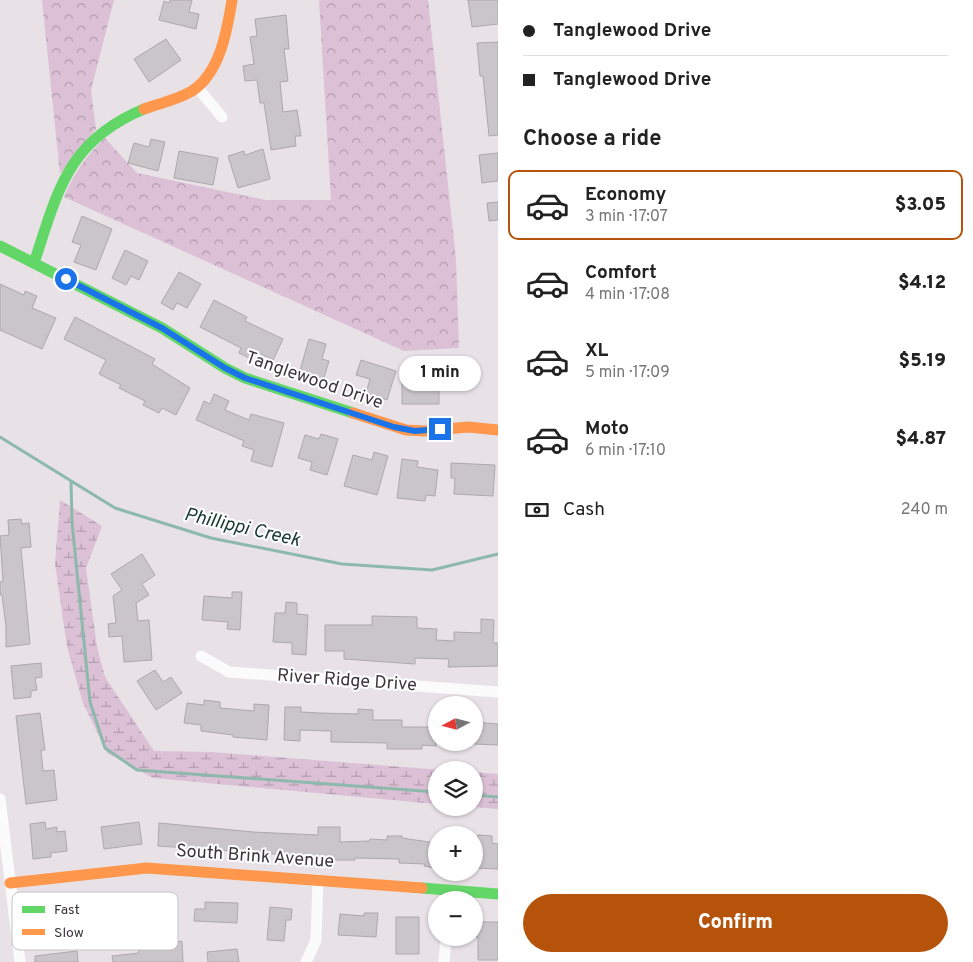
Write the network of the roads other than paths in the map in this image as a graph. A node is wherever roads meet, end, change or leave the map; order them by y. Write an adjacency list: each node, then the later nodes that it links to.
1 (232, 0): 2 (street)
2 (197, 87): 3 (street); 5 (street)
3 (222, 117)
4 (0, 246): 5 (street, Tanglewood Drive)
5 (34, 262): 6 (street, Tanglewood Drive)
6 (498, 430)
7 (201, 656): 8 (street, River Ridge Drive)
8 (498, 692)
9 (0, 799): 11 (street)
10 (318, 880): 11 (street, South Brink Avenue); 12 (street, South Brink Avenue); 17 (street)
11 (10, 883): 15 (street)
12 (428, 892)
13 (483, 894): 14 (street, South Brink Avenue)
14 (498, 894)
15 (12, 899)
16 (445, 946): 18 (street)
17 (306, 962)
18 (444, 962)

